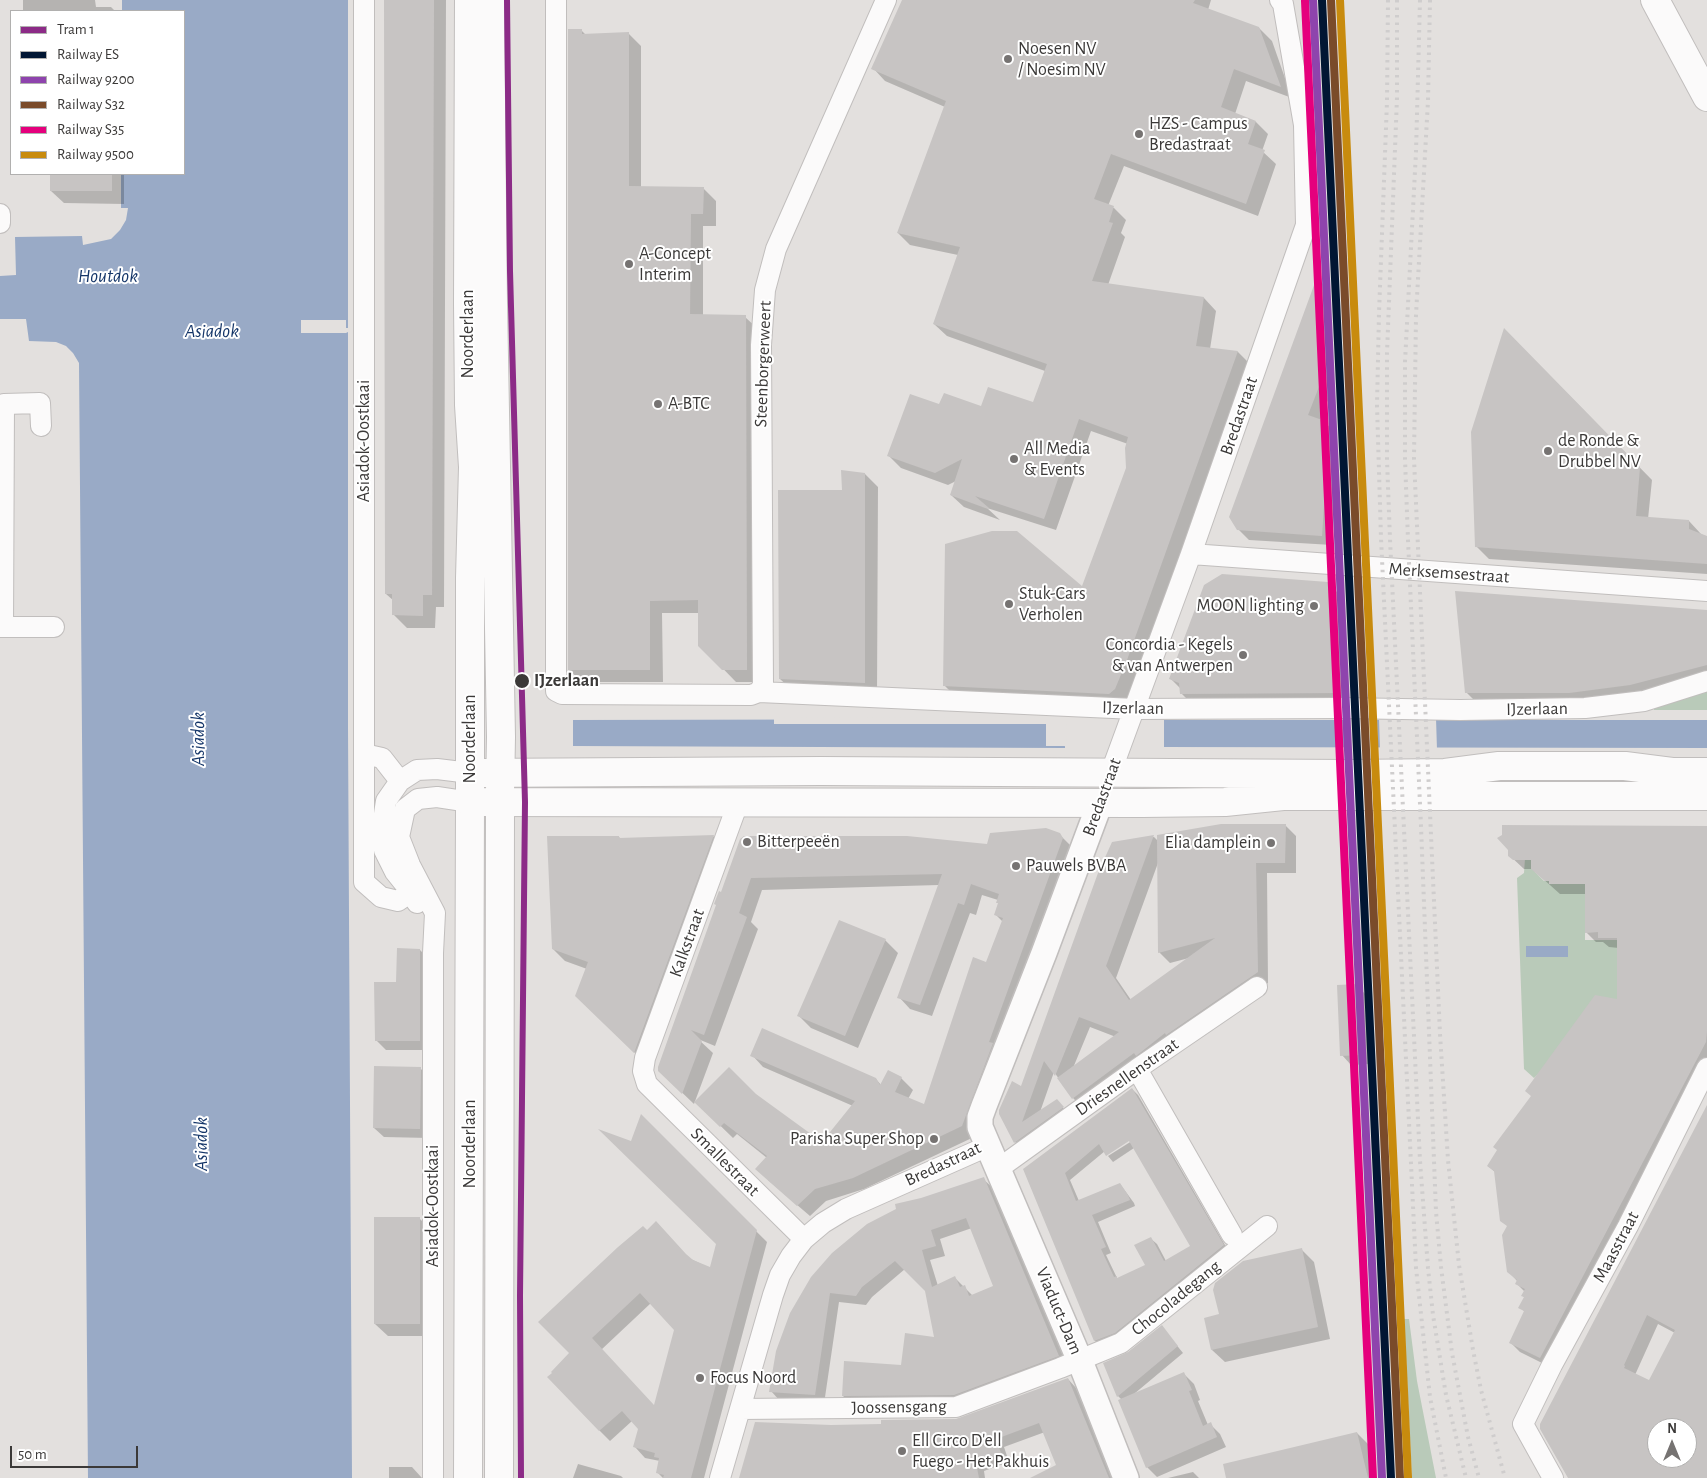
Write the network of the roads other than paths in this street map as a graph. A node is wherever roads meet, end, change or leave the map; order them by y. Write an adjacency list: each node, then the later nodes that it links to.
1 (364, 0): 19 (street, Asiadok-Oostkaai)
2 (469, 0): 22 (main road, Noorderlaan)
3 (490, 0): 23 (main road, Noorderlaan)
4 (556, 0): 17 (street, IJzerlaan)
5 (886, 0): 17 (street, Steenborgerweert)
6 (1280, 0): 12 (street, Bredastraat)
7 (1655, 0): 8 (main road)
8 (1707, 97)
9 (0, 214): 10 (street)
10 (0, 223)
11 (40, 426): 14 (street)
12 (1191, 554): 13 (street, Merksemsestraat); 18 (street, Bredastraat)
13 (1707, 591)
14 (2, 628): 15 (street)
15 (54, 628)
16 (1707, 681): 18 (street, IJzerlaan)
17 (759, 692): 18 (street, IJzerlaan)
18 (1135, 709): 20 (street, Bredastraat)
19 (364, 754): 24 (street); 30 (street, Asiadok-Oostkaai)
20 (1111, 772): 21 (main road); 23 (main road); 28 (main road, Bredastraat)
21 (1707, 772)
22 (470, 773): 23 (main road); 24 (street, Asiadok-Oostkaai); 26 (main road, Noorderlaan)
23 (501, 773): 27 (main road, Noorderlaan)
24 (400, 781): 30 (street, Asiadok-Oostkaai)
25 (1707, 796): 28 (main road)
26 (470, 802): 27 (main road); 30 (street, Asiadok-Oostkaai); 43 (main road, Noorderlaan)
27 (500, 802): 29 (main road); 44 (main road, Noorderlaan)
28 (1100, 803): 29 (main road); 35 (street, Bredastraat)
29 (734, 812): 34 (street, Kalkstraat)
30 (415, 888): 42 (street, Asiadok-Oostkaai)
31 (1257, 987): 33 (street, Driesnellenstraat)
32 (1707, 1068): 47 (street, Maasstraat)
33 (1137, 1069): 36 (street, Driesnellenstraat); 38 (street)
34 (647, 1084): 39 (street, Smallestraat)
35 (988, 1146): 36 (street, Viaduct-Dam); 39 (street, Bredastraat)
36 (998, 1169): 40 (street, Viaduct-Dam)
37 (1267, 1226): 40 (street, Chocoladegang)
38 (1232, 1235)
39 (804, 1239): 41 (street, Bredastraat)
40 (1080, 1360): 41 (street, Joossensgang); 46 (street, Viaduct-Dam)
41 (740, 1409): 45 (street, Bredastraat)
42 (433, 1478)
43 (468, 1478)
44 (498, 1478)
45 (720, 1478)
46 (1126, 1478)
47 (1553, 1478)

